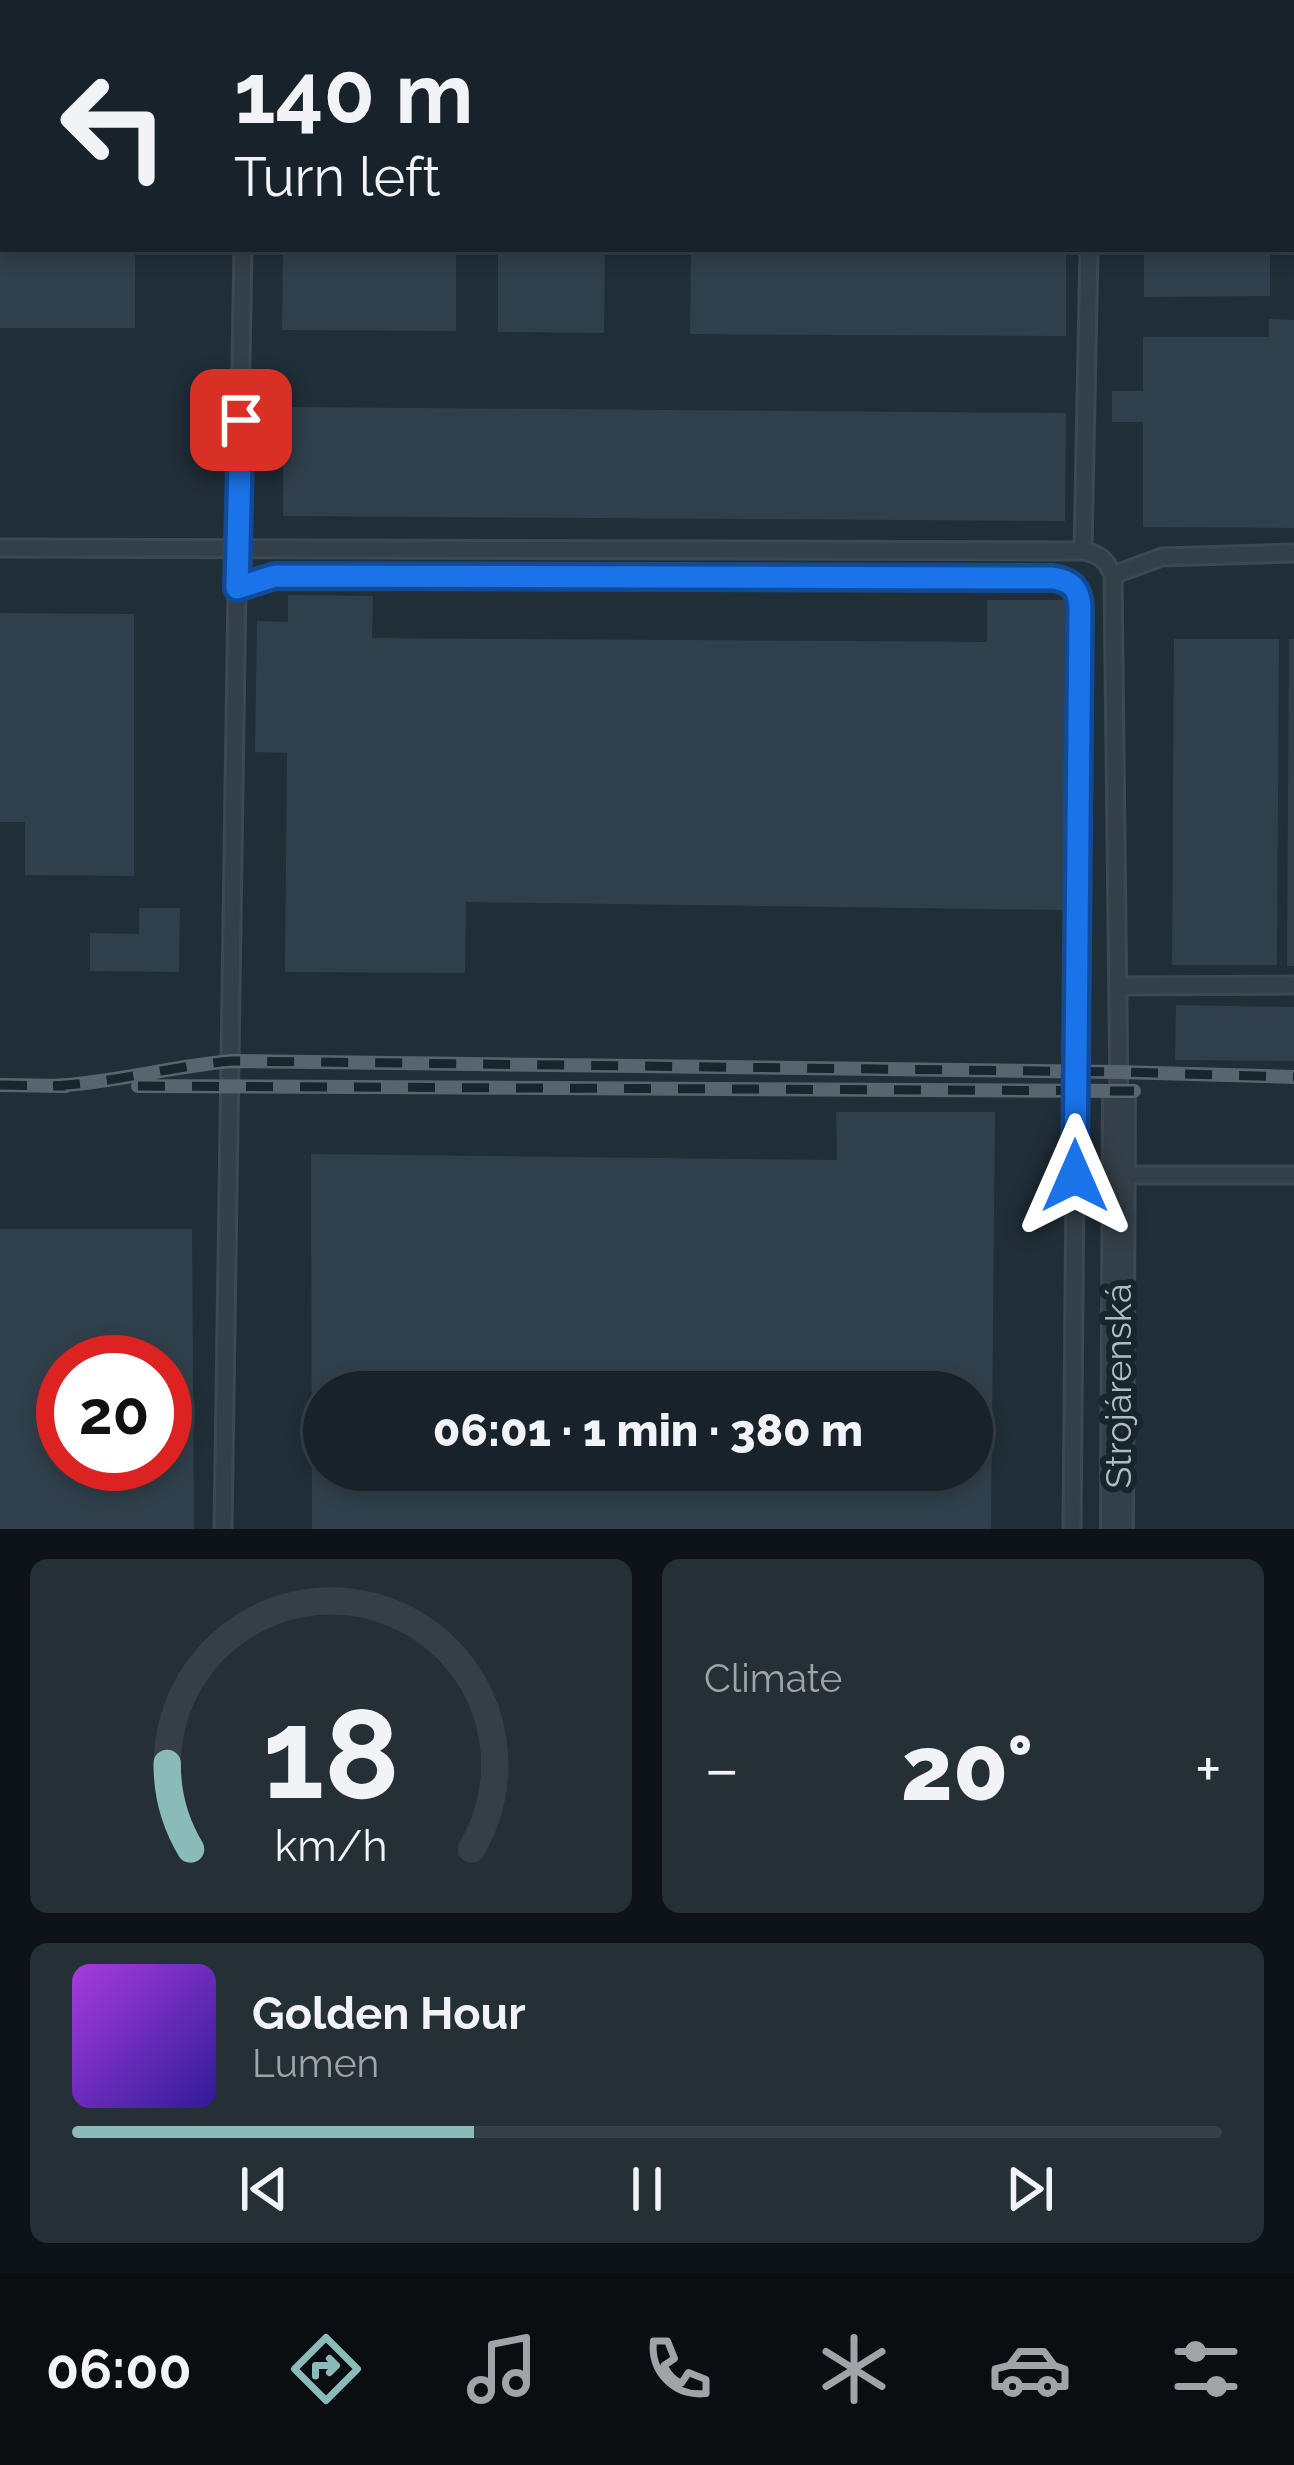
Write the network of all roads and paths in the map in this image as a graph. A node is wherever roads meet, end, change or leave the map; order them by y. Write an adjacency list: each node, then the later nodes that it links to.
1 (243, 252): 4 (lane)
2 (1089, 252): 5 (lane)
3 (0, 548): 4 (lane)
4 (239, 549): 5 (lane); 8 (lane)
5 (1083, 551): 7 (lane)
6 (1294, 553): 7 (lane)
7 (1114, 575): 10 (lane)
8 (237, 588): 14 (lane); 15 (lane)
9 (1294, 985): 10 (lane)
10 (1119, 986): 11 (lane)
11 (1119, 1099): 12 (street, Strojárenská)
12 (1119, 1175): 13 (lane); 16 (street, Strojárenská)
13 (1294, 1175)
14 (224, 1529)
15 (1072, 1529)
16 (1117, 1529)

